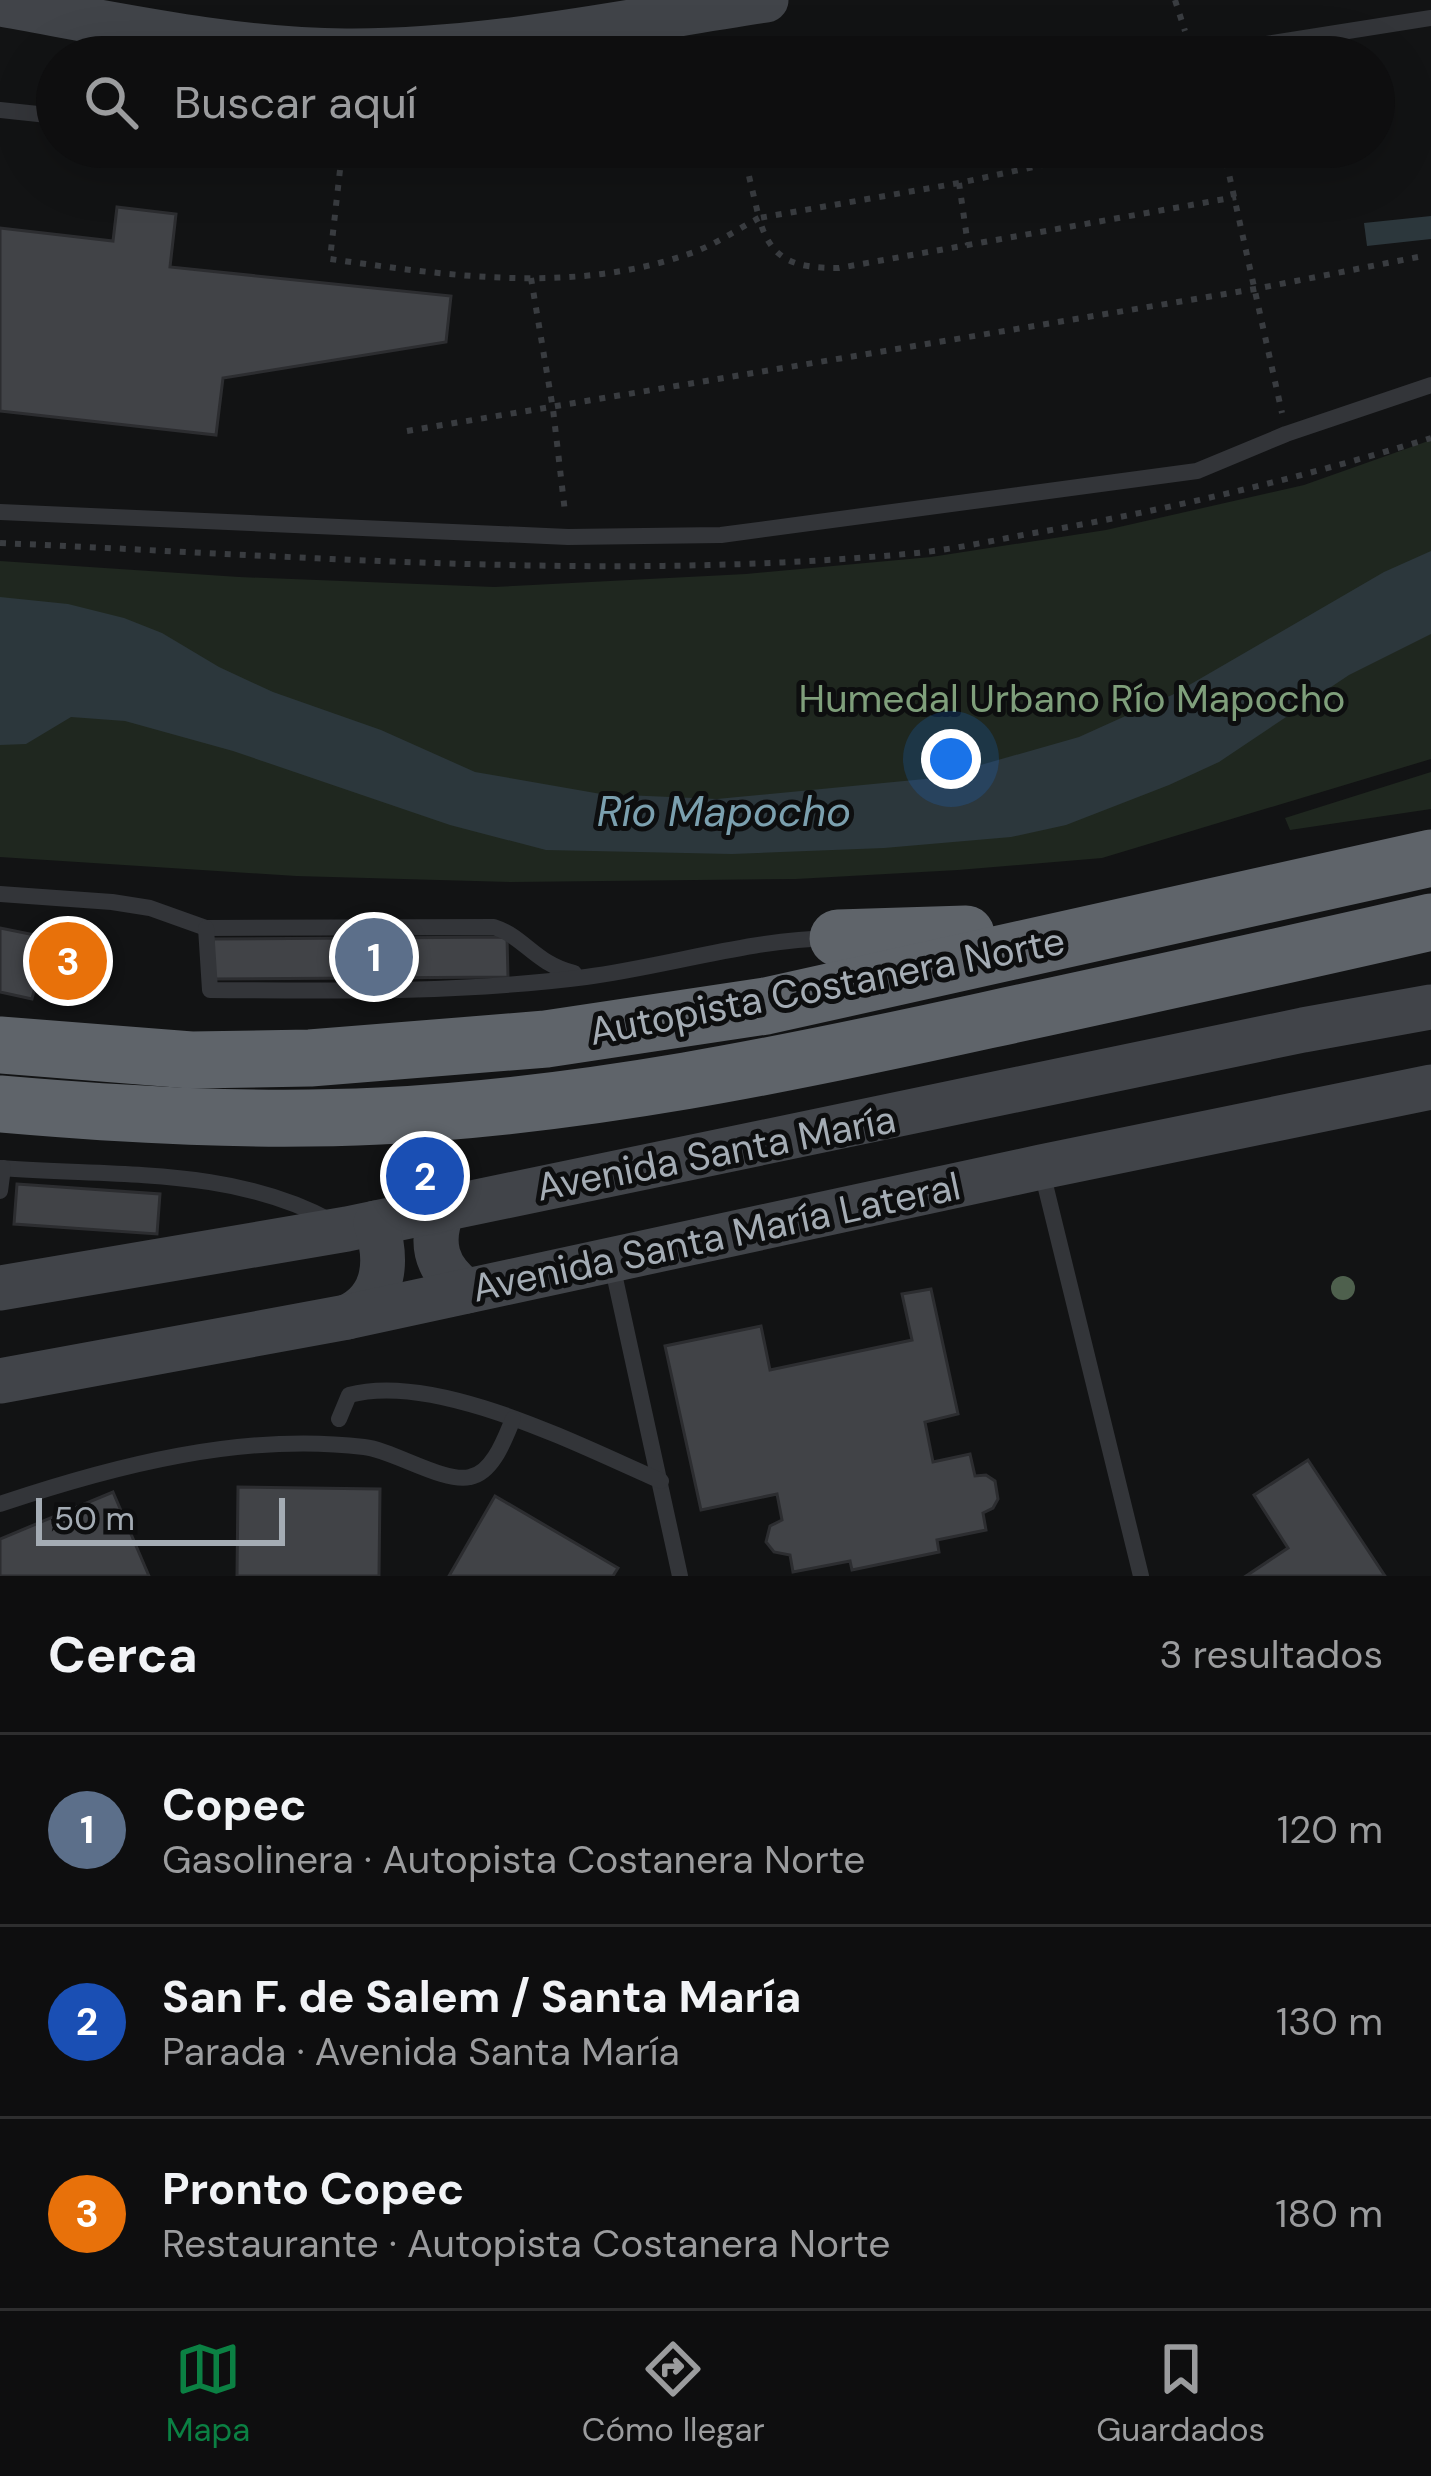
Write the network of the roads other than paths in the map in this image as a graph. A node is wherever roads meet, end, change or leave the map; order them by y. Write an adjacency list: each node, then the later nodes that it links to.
1 (766, 0): 5 (main road)
2 (0, 4): 4 (main road)
3 (1431, 18): 6 (lane)
4 (190, 36)
5 (545, 36)
6 (1317, 36)
7 (0, 110): 8 (lane)
8 (36, 114)
9 (1431, 385): 10 (lane)
10 (0, 512)
11 (1431, 858): 15 (highway, Autopista Costanera Norte)
12 (0, 894): 14 (lane)
13 (1431, 922): 21 (highway, Autopista Costanera Norte)
14 (206, 928): 17 (lane); 17 (lane)
15 (1090, 933): 16 (highway); 19 (highway, Autopista Costanera Norte)
16 (838, 938): 17 (lane)
17 (586, 976)
18 (1431, 1007): 25 (main road, Avenida Santa María)
19 (0, 1045)
20 (1431, 1087): 22 (main road, Avenida Santa María Lateral)
21 (0, 1104)
22 (1041, 1167): 27 (main road, Avenida Santa María Lateral); 37 (lane)
23 (2, 1168): 24 (lane); 26 (lane)
24 (0, 1191)
25 (443, 1209): 26 (main road, Avenida Santa María); 29 (main road)
26 (361, 1226): 28 (main road, Avenida Santa María); 30 (main road)
27 (611, 1259): 29 (main road, Avenida Santa María Lateral); 34 (lane)
28 (0, 1288)
29 (466, 1291): 30 (main road, Avenida Santa María Lateral)
30 (347, 1317): 31 (main road, Avenida Santa María Lateral)
31 (0, 1381)
32 (339, 1419): 33 (lane)
33 (513, 1419): 34 (lane); 35 (lane)
34 (662, 1481): 36 (lane)
35 (0, 1504)
36 (680, 1576)
37 (1141, 1576)

